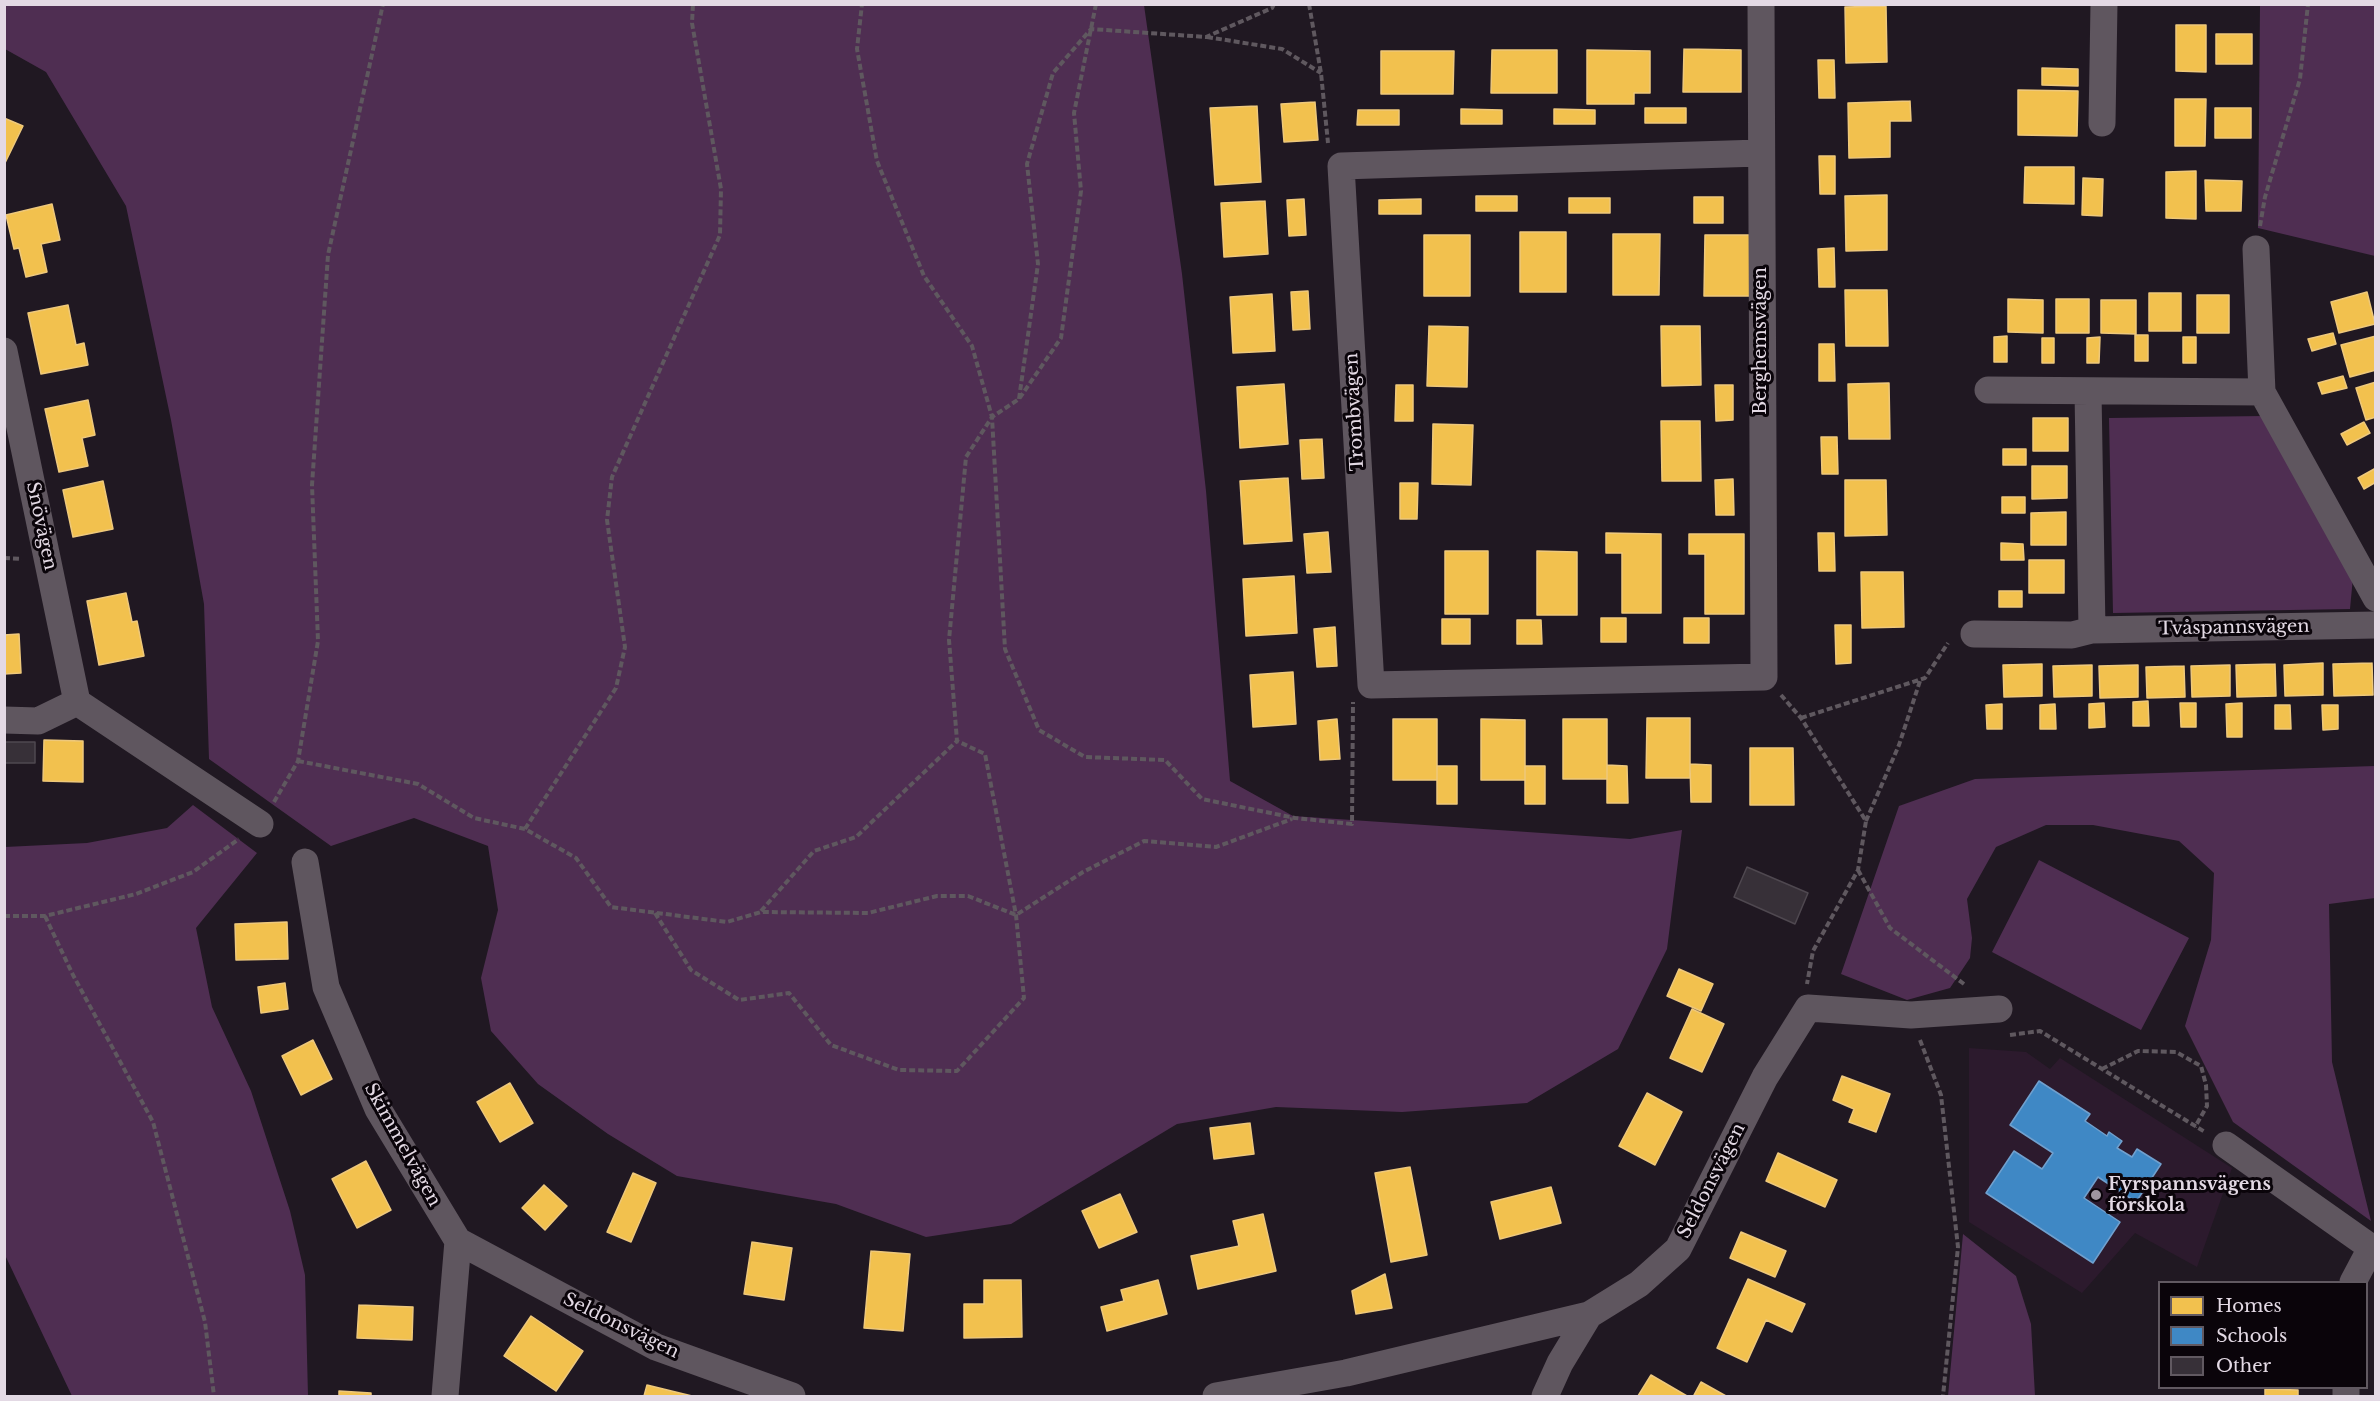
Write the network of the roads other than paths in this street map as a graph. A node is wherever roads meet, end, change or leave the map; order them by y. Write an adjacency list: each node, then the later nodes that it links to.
1 (1761, 4): 4 (street, Berghemsvägen)
2 (2104, 4): 3 (street)
3 (2102, 123)
4 (1760, 153): 14 (street, Berghemsvägen); 14 (street, Trombvägen)
5 (2256, 249): 9 (street)
6 (4, 351): 15 (street, Snövägen)
7 (1988, 390): 8 (street)
8 (2088, 392): 9 (street); 12 (street)
9 (2262, 392): 10 (street)
10 (2376, 598)
11 (2376, 625): 12 (street, Tvåspannsvägen)
12 (2092, 630): 13 (street, Tvåspannsvägen)
13 (1974, 634)
14 (1371, 685)
15 (77, 702): 16 (street); 17 (street)
16 (4, 720)
17 (260, 824)
18 (305, 862): 21 (street, Skimmelvägen)
19 (1999, 1009): 24 (street, Seldonsvägen)
20 (2226, 1145): 22 (street)
21 (458, 1241): 25 (street); 26 (street, Seldonsvägen)
22 (2373, 1249): 23 (street)
23 (2354, 1281)
24 (1589, 1315): 27 (street, Seldonsvägen); 28 (street)
25 (445, 1396)
26 (792, 1396)
27 (1216, 1396)
28 (1545, 1396)

